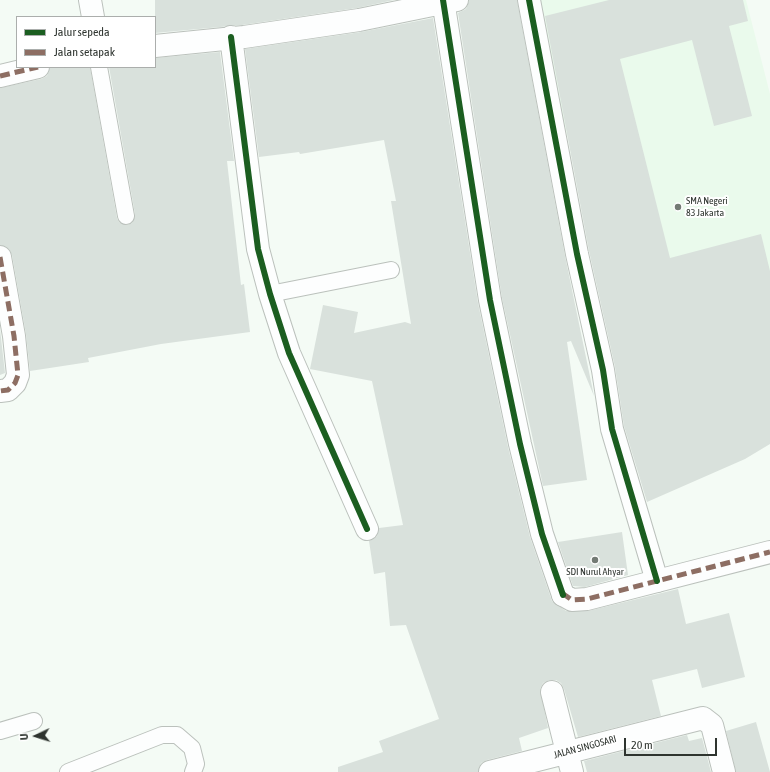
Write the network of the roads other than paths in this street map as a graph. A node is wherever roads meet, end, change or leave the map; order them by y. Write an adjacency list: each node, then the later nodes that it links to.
1 (90, 0): 4 (street)
2 (529, 0): 17 (street)
3 (448, 1): 5 (street); 17 (street)
4 (93, 16)
5 (231, 37): 6 (street); 13 (street)
6 (156, 46)
7 (34, 68): 9 (street)
8 (99, 68): 10 (lane)
9 (0, 76)
10 (126, 216)
11 (0, 257): 14 (street)
12 (391, 270): 13 (lane)
13 (270, 294): 15 (street)
14 (0, 391)
15 (367, 529)
16 (770, 552): 17 (street)
17 (657, 581)
18 (552, 692): 21 (street)
19 (34, 721): 20 (lane)
20 (0, 731)
21 (566, 751): 24 (street, JALAN SINGOSARI); 25 (street); 26 (street, JALAN SINGOSARI)
22 (68, 772): 23 (lane)
23 (192, 772)
24 (490, 772)
25 (572, 772)
26 (724, 772)

